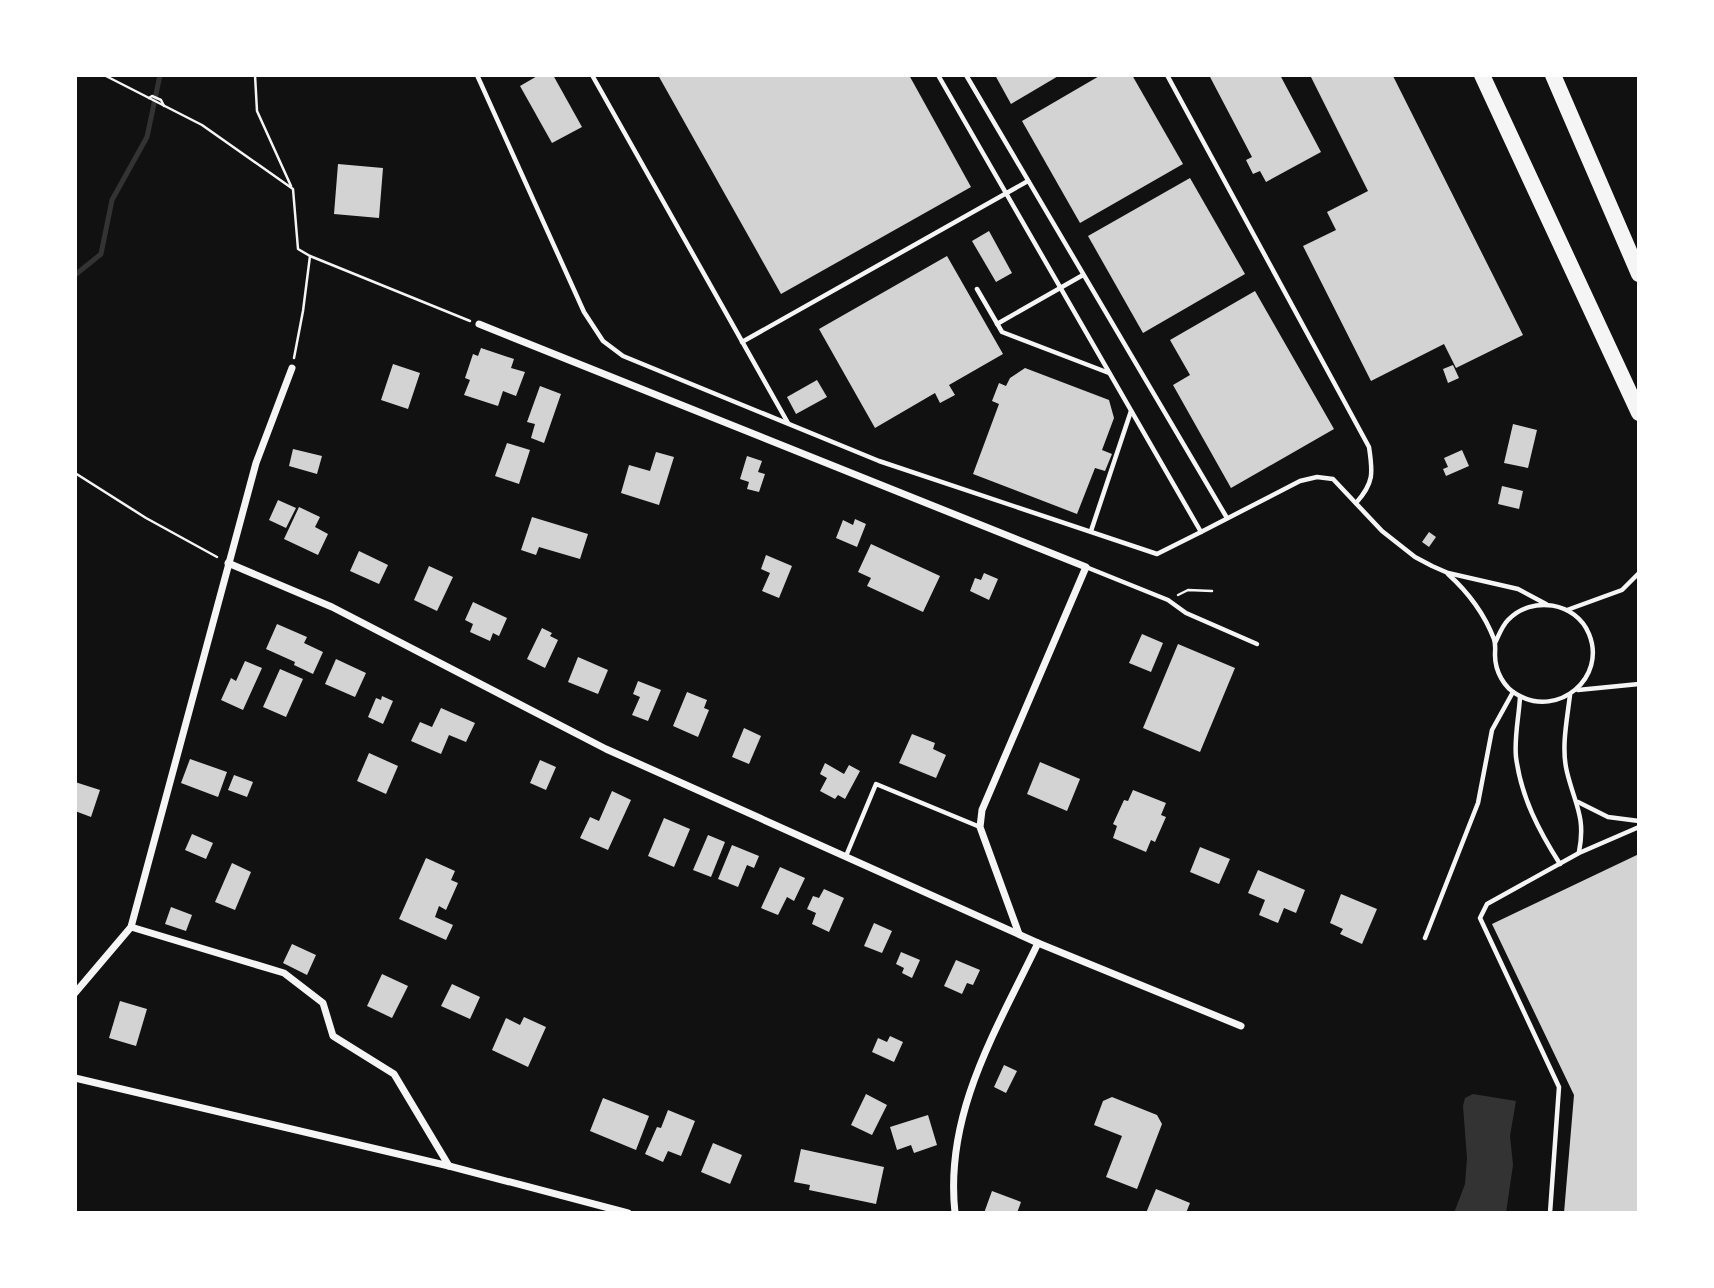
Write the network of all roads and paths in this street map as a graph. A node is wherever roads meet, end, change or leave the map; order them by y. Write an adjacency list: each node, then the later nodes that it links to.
1 (104, 75): 12 (path)
2 (255, 75): 15 (path)
3 (477, 75): 29 (lane)
4 (592, 75): 24 (lane)
5 (938, 75): 16 (lane)
6 (966, 75): 14 (lane)
7 (1167, 75): 31 (lane)
8 (1474, 75): 11 (lane)
9 (1482, 75): 11 (highway)
10 (1553, 75): 18 (highway)
11 (1491, 94): 28 (highway)
12 (151, 97): 13 (path); 13 (path)
13 (164, 106): 15 (path)
14 (1028, 181): 16 (lane); 19 (lane)
15 (293, 189): 17 (path)
16 (1006, 193): 20 (lane); 24 (lane)
17 (310, 256): 22 (path); 25 (path)
18 (1639, 274)
19 (1083, 275): 20 (lane); 32 (lane)
20 (1060, 288): 23 (lane); 26 (lane)
21 (977, 289): 23 (lane)
22 (479, 324): 36 (street)
23 (998, 324): 26 (lane)
24 (742, 342): 29 (lane)
25 (292, 368): 35 (street)
26 (1109, 373): 27 (lane)
27 (1131, 411): 33 (lane); 34 (lane)
28 (1639, 413)
29 (788, 424): 33 (lane)
30 (75, 473): 35 (path)
31 (1356, 503): 32 (lane); 37 (lane)
32 (1227, 518): 34 (lane)
33 (1091, 531): 34 (lane)
34 (1201, 532)
35 (228, 563): 55 (street); 57 (street)
36 (1086, 568): 40 (lane); 52 (street)
37 (1448, 573): 41 (lane); 43 (lane)
38 (1639, 573): 42 (lane)
39 (1212, 592): 40 (path)
40 (1168, 600): 44 (lane)
41 (1546, 604): 42 (lane); 43 (lane)
42 (1567, 610): 46 (lane)
43 (1496, 643): 47 (lane)
44 (1257, 644)
45 (1639, 684): 46 (lane)
46 (1577, 690): 48 (lane)
47 (1513, 692): 49 (lane); 59 (lane)
48 (1570, 695): 49 (lane); 50 (lane)
49 (1520, 697): 56 (lane)
50 (1578, 802): 51 (lane); 54 (lane)
51 (1639, 821)
52 (980, 827): 55 (lane); 58 (street)
53 (1639, 827): 54 (lane)
54 (1579, 853): 56 (lane)
55 (846, 856): 58 (street)
56 (1560, 863): 67 (lane)
57 (131, 927): 61 (street); 64 (street)
58 (1019, 934): 60 (street)
59 (1425, 937)
60 (1038, 943): 62 (street); 66 (street)
61 (75, 993)
62 (1241, 1026)
63 (75, 1078): 64 (street)
64 (449, 1166): 65 (street)
65 (628, 1213)
66 (955, 1213)
67 (1550, 1213)

